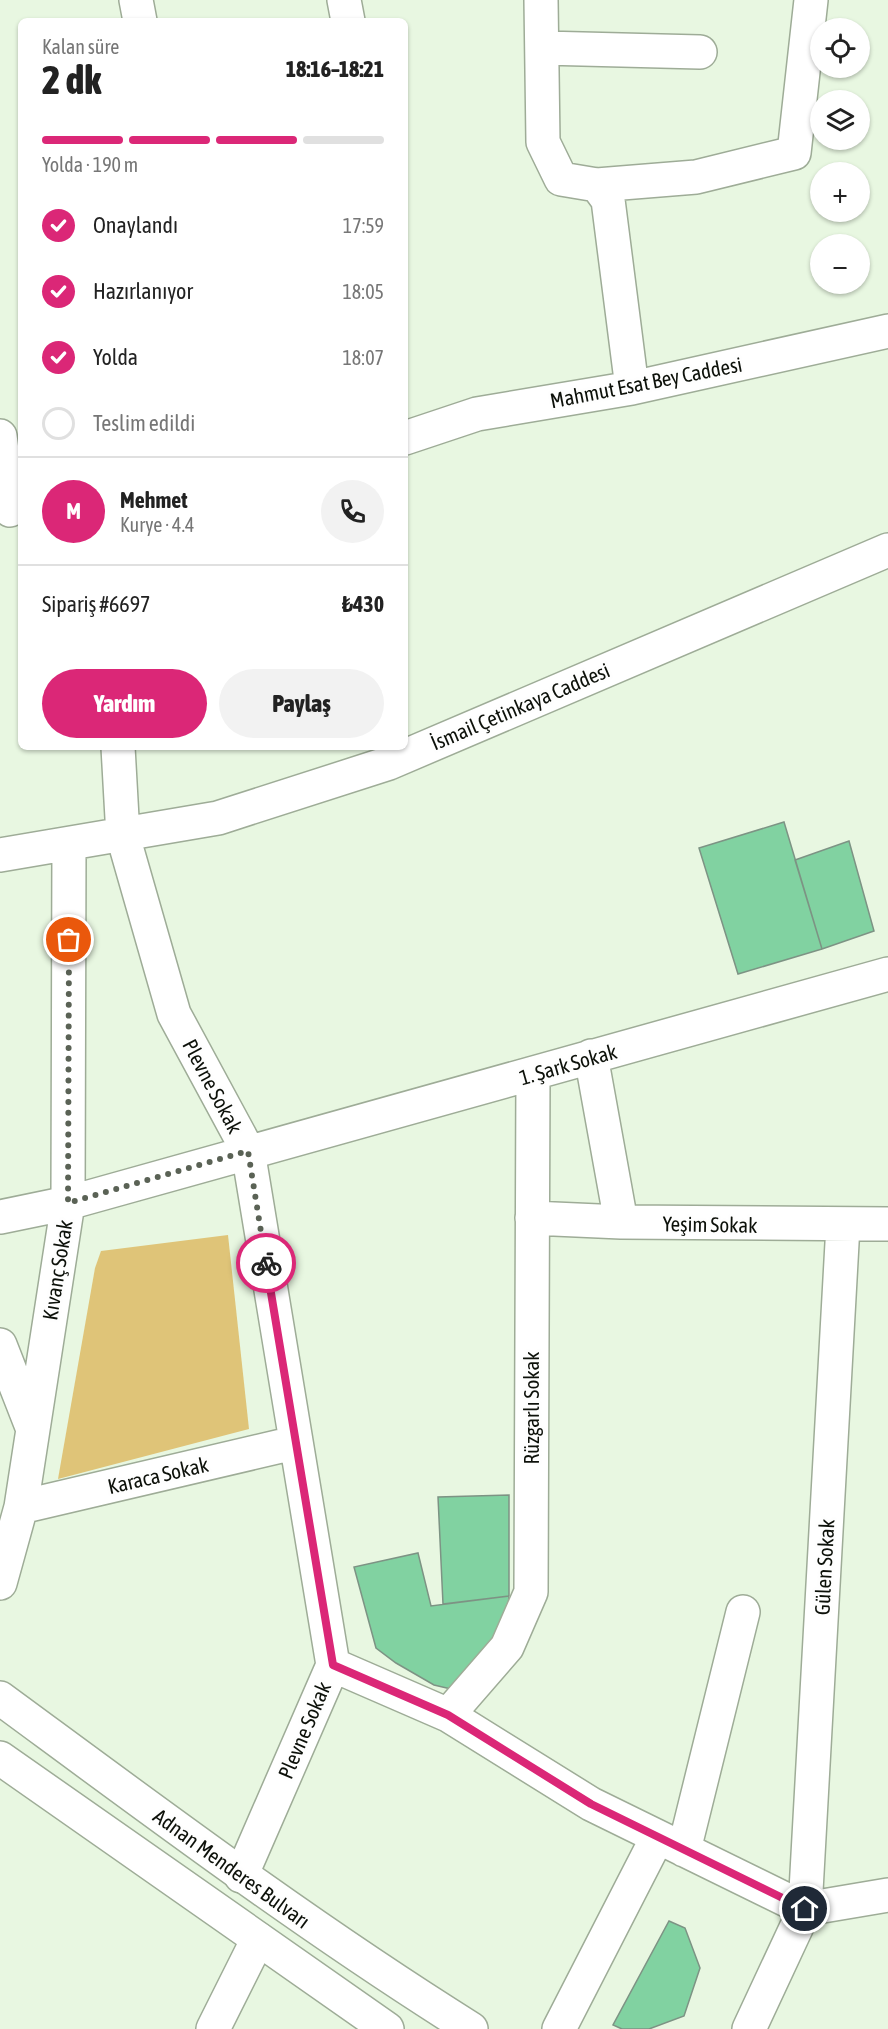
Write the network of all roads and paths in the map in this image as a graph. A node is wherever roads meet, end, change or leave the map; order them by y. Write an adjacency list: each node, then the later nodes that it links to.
1 (136, 0): 5 (street)
2 (344, 0): 6 (street)
3 (541, 0): 7 (street)
4 (811, 0): 9 (street)
5 (139, 18)
6 (347, 18)
7 (543, 48): 8 (street); 9 (street)
8 (700, 52)
9 (597, 185): 11 (street)
10 (888, 331): 11 (street, Mahmut Esat Bey Caddesi)
11 (632, 388): 13 (street, Mahmut Esat Bey Caddesi)
12 (0, 436): 14 (street)
13 (408, 437)
14 (10, 510)
15 (888, 550): 17 (street, İsmail Çetinkaya Caddesi)
16 (118, 750): 17 (street, Plevne Sokak)
17 (123, 836): 18 (street, İsmail Çetinkaya Caddesi); 23 (street, Plevne Sokak)
18 (69, 844): 19 (street, İsmail Çetinkaya Caddesi); 24 (street, Kıvanç Sokak)
19 (0, 855)
20 (888, 974): 21 (street, 1. Şark Sokak)
21 (591, 1056): 22 (street, 1. Şark Sokak); 27 (street)
22 (533, 1074): 23 (street, 1. Şark Sokak); 26 (street, Rüzgarlı Sokak)
23 (248, 1151): 24 (street, 1. Şark Sokak); 32 (street, Plevne Sokak)
24 (68, 1203): 25 (street, 1. Şark Sokak); 31 (street, Kıvanç Sokak)
25 (0, 1217)
26 (532, 1218): 27 (street, Yeşim Sokak); 38 (street, Rüzgarlı Sokak)
27 (621, 1222): 29 (street, Yeşim Sokak)
28 (888, 1224): 29 (street, Yeşim Sokak)
29 (843, 1225): 43 (street, Gülen Sokak)
30 (0, 1345): 31 (street)
31 (33, 1429): 33 (street, Kıvanç Sokak)
32 (294, 1443): 33 (street, Karaca Sokak); 36 (street, Plevne Sokak)
33 (21, 1507): 34 (street, Kıvanç Sokak)
34 (0, 1583)
35 (743, 1612): 40 (street)
36 (333, 1665): 38 (street); 41 (street, Plevne Sokak)
37 (0, 1698): 41 (street, Adnan Menderes Bulvarı)
38 (448, 1715): 40 (street)
39 (0, 1758): 44 (street, Adnan Menderes Bulvarı)
40 (670, 1844): 43 (street); 48 (street)
41 (241, 1876): 47 (street, Adnan Menderes Bulvarı)
42 (888, 1895): 43 (street)
43 (805, 1909): 49 (street)
44 (258, 1939): 45 (street); 46 (street, Adnan Menderes Bulvarı)
45 (213, 2029)
46 (387, 2029)
47 (471, 2029)
48 (559, 2029)
49 (749, 2029)

